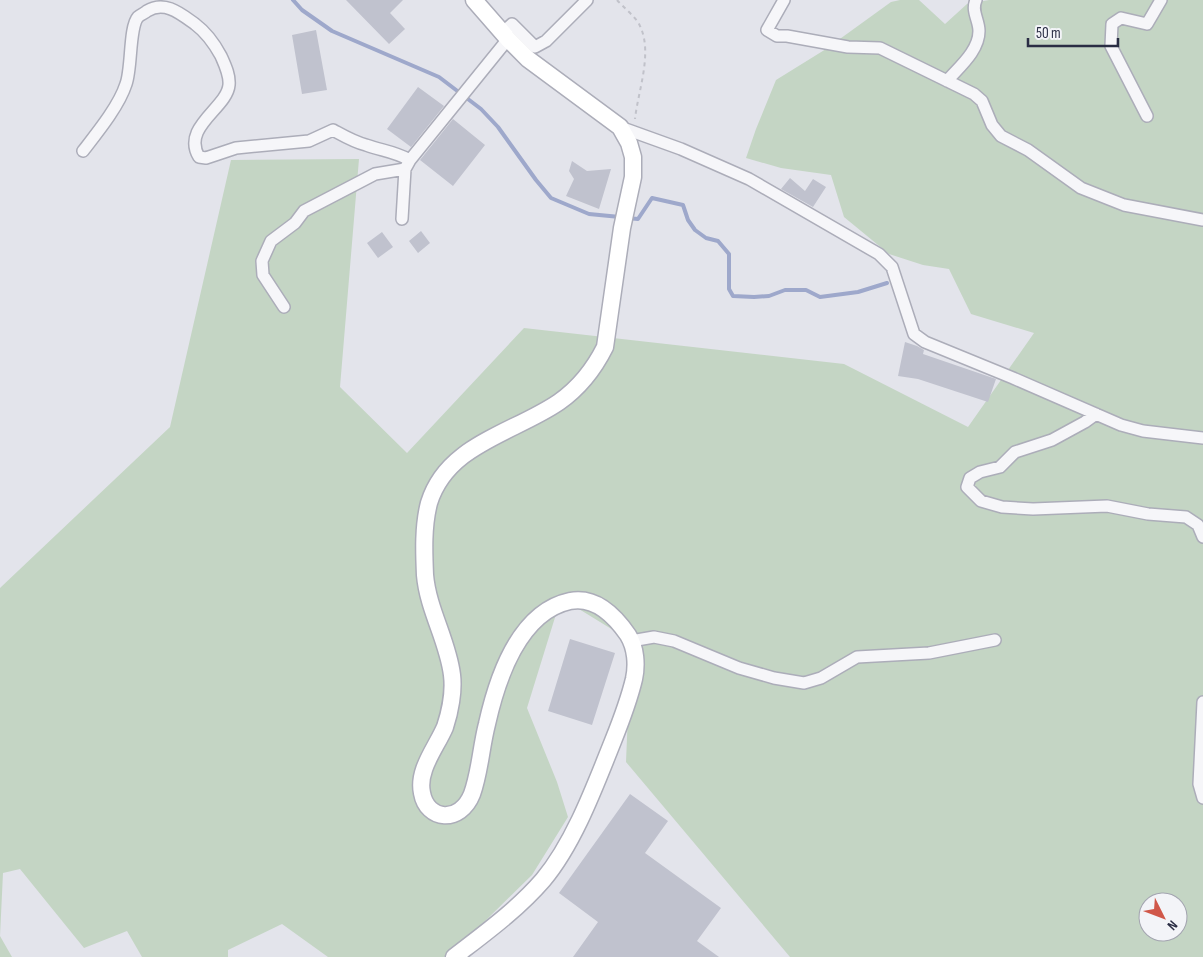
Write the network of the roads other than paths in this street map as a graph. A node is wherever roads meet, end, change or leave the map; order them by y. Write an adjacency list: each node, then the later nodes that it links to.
1 (474, 0): 6 (street)
2 (587, 0): 6 (street)
3 (784, 0): 7 (street)
4 (976, 0): 7 (street)
5 (1160, 0): 8 (street)
6 (505, 36): 9 (street); 11 (street)
7 (947, 81): 13 (street)
8 (1147, 116)
9 (627, 129): 15 (street); 19 (street)
10 (83, 151): 11 (street)
11 (408, 164): 12 (street); 14 (street)
12 (402, 219)
13 (1203, 220)
14 (284, 307)
15 (1096, 414): 16 (street); 17 (street)
16 (1203, 438)
17 (1203, 537)
18 (995, 640): 19 (street)
19 (631, 641): 22 (street)
20 (1203, 702): 21 (street)
21 (1203, 798)
22 (454, 957)

